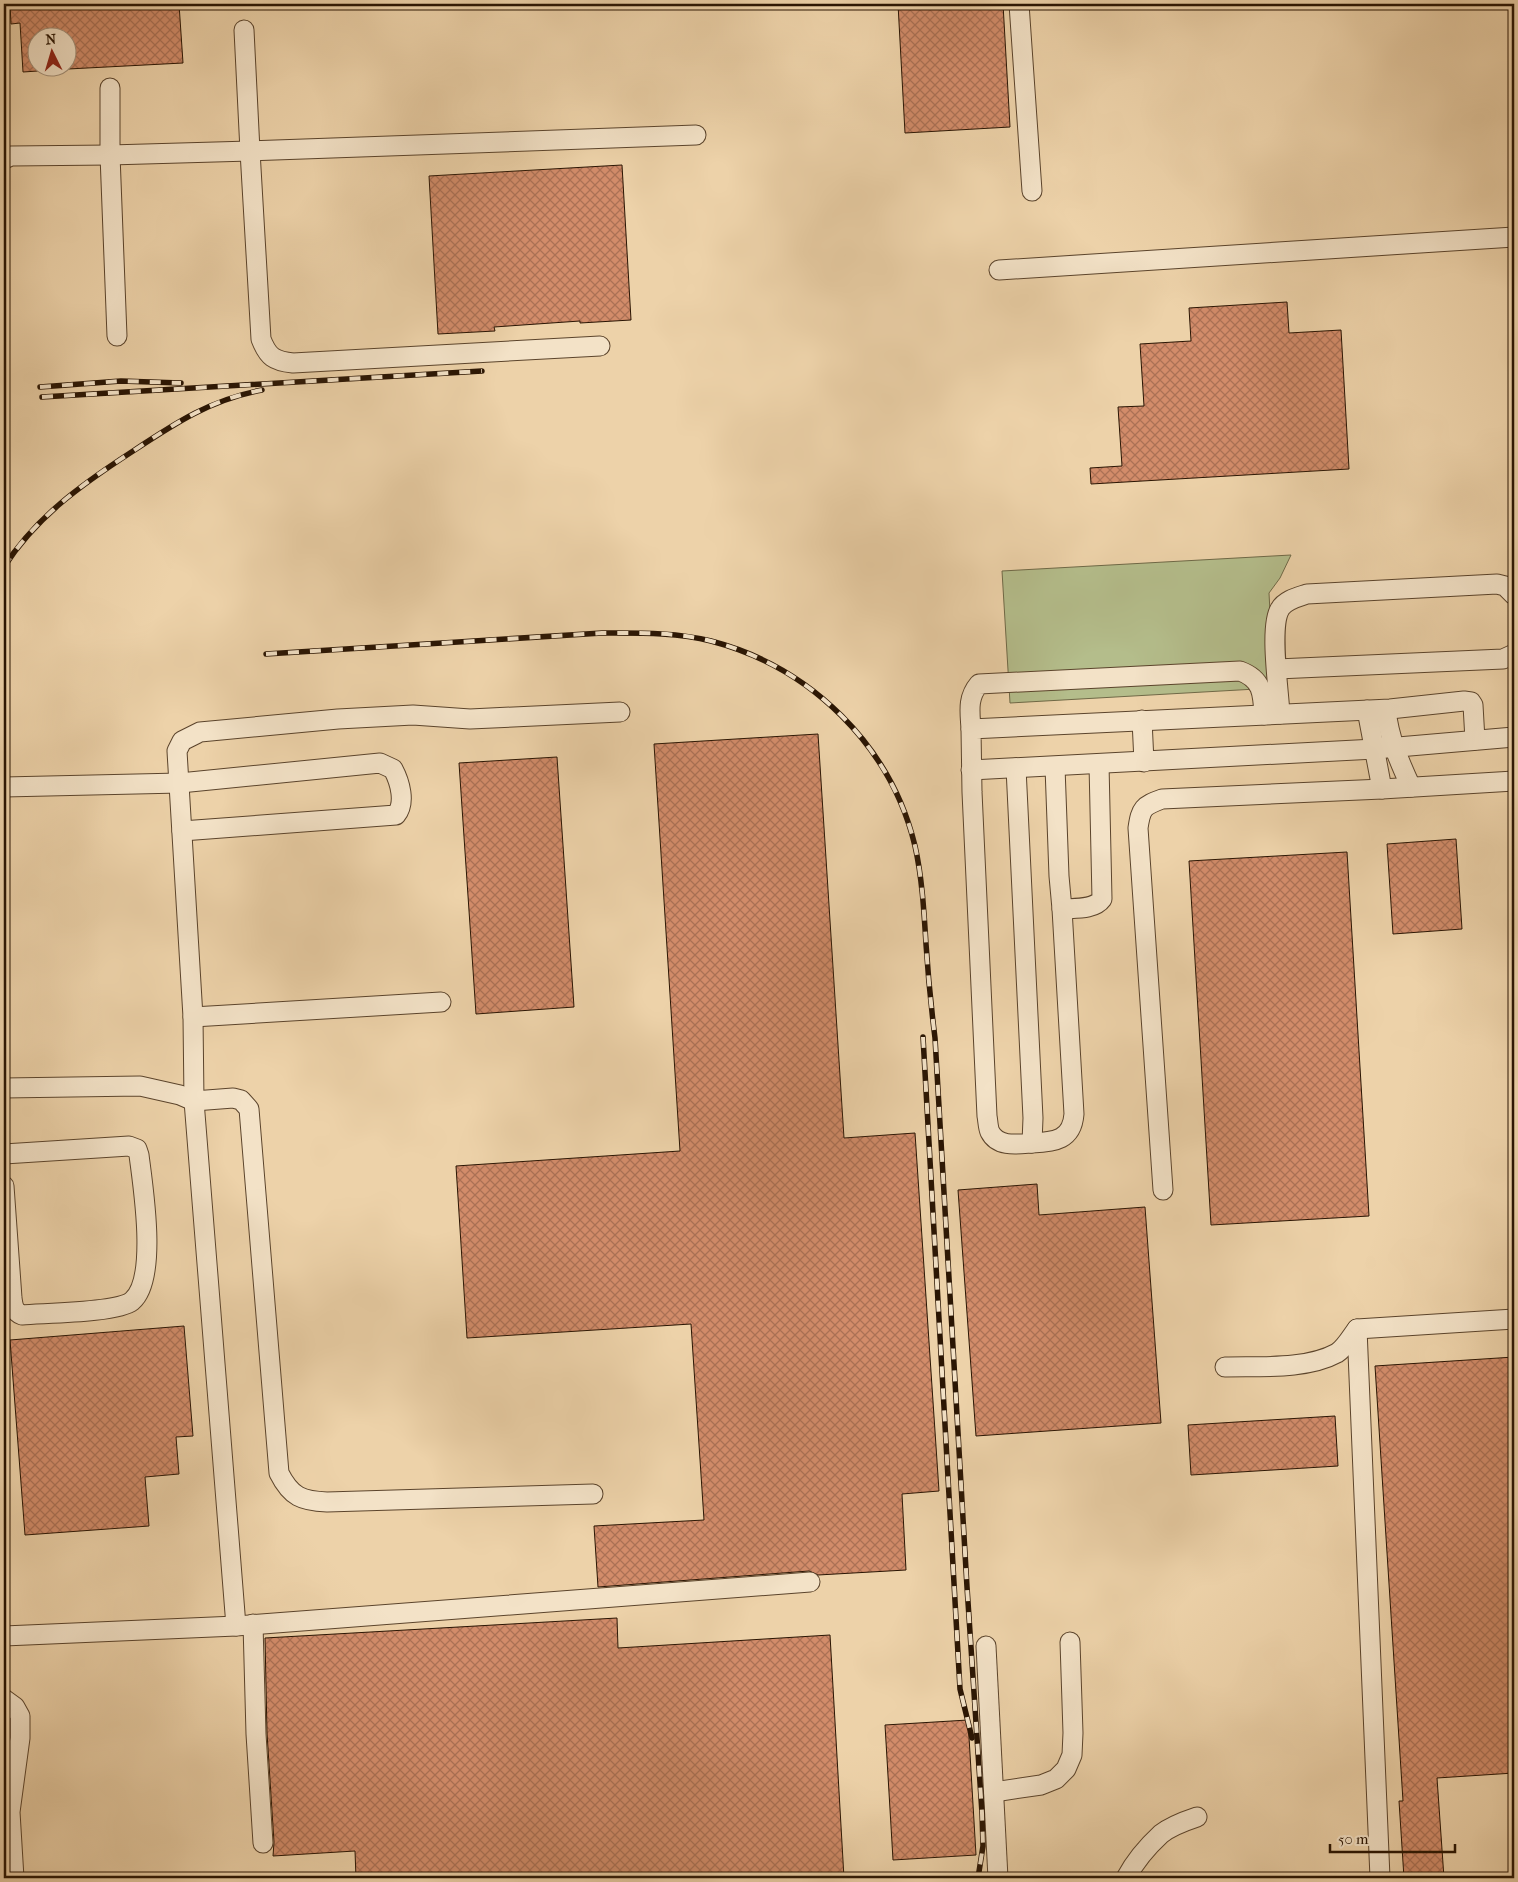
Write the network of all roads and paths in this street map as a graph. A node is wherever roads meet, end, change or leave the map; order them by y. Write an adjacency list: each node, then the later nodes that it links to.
1 (1019, 4): 8 (lane)
2 (244, 30): 5 (lane)
3 (110, 88): 6 (lane)
4 (696, 135): 5 (lane)
5 (250, 151): 6 (lane); 12 (lane)
6 (110, 156): 7 (lane); 11 (lane)
7 (4, 159)
8 (1032, 191)
9 (1514, 237): 10 (lane)
10 (999, 270)
11 (117, 336)
12 (600, 346)
13 (1514, 595): 15 (lane)
14 (1514, 654): 15 (lane)
15 (1277, 670): 19 (lane)
16 (1368, 710): 17 (lane); 19 (lane); 24 (lane)
17 (1386, 710): 23 (lane); 24 (lane)
18 (620, 712): 31 (lane)
19 (1272, 714): 20 (lane); 21 (lane)
20 (1142, 720): 21 (lane); 25 (lane)
21 (971, 729): 29 (lane)
22 (1514, 737): 23 (lane)
23 (1475, 740): 24 (lane)
24 (1384, 748): 25 (lane); 33 (lane); 34 (lane)
25 (1144, 762): 26 (lane)
26 (1099, 764): 27 (lane); 36 (lane)
27 (1055, 767): 28 (lane); 36 (lane)
28 (1016, 768): 29 (lane); 41 (lane)
29 (971, 770): 41 (lane)
30 (1514, 781): 33 (lane)
31 (180, 783): 32 (lane); 35 (lane); 35 (lane)
32 (4, 787)
33 (1411, 787): 34 (lane)
34 (1382, 789): 44 (lane)
35 (182, 831): 38 (lane)
36 (1062, 909): 41 (lane)
37 (441, 1002): 38 (lane)
38 (193, 1017): 40 (lane)
39 (4, 1088): 40 (lane)
40 (194, 1101): 48 (lane); 50 (lane)
41 (1032, 1143)
42 (4, 1154): 43 (lane)
43 (4, 1186)
44 (1163, 1190)
45 (1514, 1319): 46 (lane)
46 (1356, 1329): 47 (lane); 61 (lane)
47 (1225, 1367)
48 (593, 1494)
49 (810, 1582): 50 (lane)
50 (244, 1625): 51 (lane); 57 (lane)
51 (4, 1636)
52 (1070, 1642): 55 (lane)
53 (986, 1646): 55 (lane)
54 (4, 1699): 58 (lane)
55 (994, 1792): 59 (lane)
56 (1197, 1817): 60 (lane)
57 (263, 1842)
58 (14, 1878)
59 (998, 1878)
60 (1126, 1878)
61 (1380, 1878)

